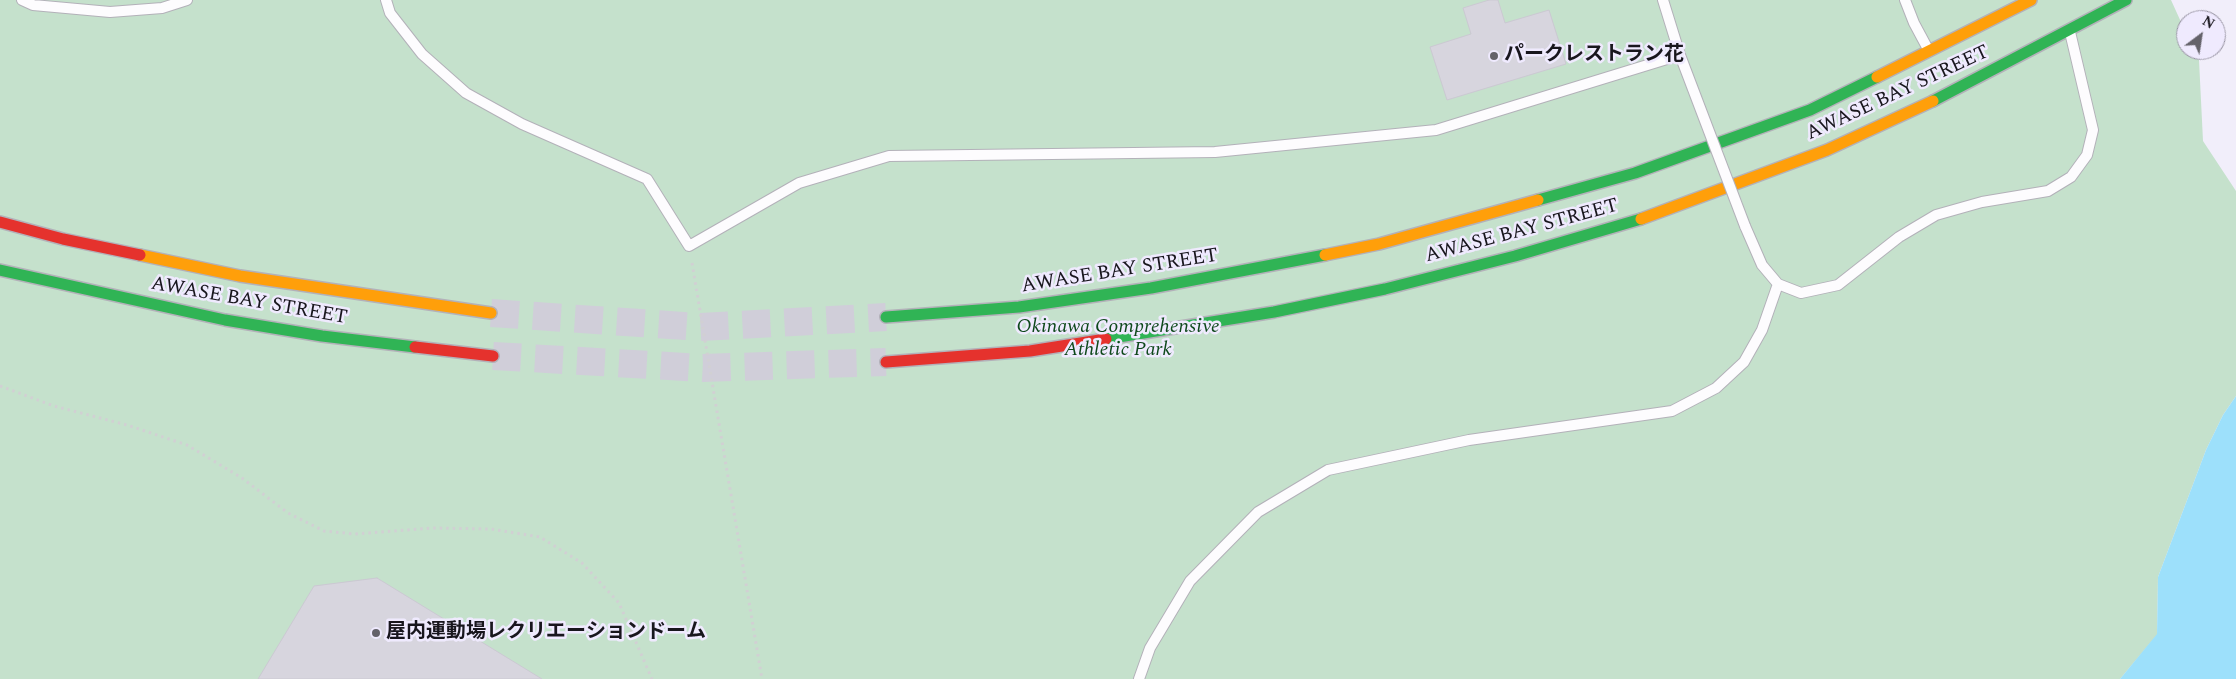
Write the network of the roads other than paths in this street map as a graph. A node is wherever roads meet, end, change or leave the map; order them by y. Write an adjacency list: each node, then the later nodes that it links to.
1 (22, 0): 2 (lane)
2 (187, 0)
3 (386, 0): 10 (lane)
4 (1662, 0): 10 (lane)
5 (1905, 0): 9 (lane)
6 (2031, 0): 9 (main road, AWASE BAY STREET)
7 (2126, 0): 8 (main road, AWASE BAY STREET)
8 (2070, 32): 13 (lane); 17 (main road, AWASE BAY STREET)
9 (1930, 52): 15 (main road, AWASE BAY STREET)
10 (1680, 55): 13 (lane, bridge)
11 (0, 222): 14 (main road, AWASE BAY STREET)
12 (0, 270): 16 (main road, AWASE BAY STREET)
13 (1778, 284): 18 (lane)
14 (491, 313)
15 (886, 317)
16 (493, 356)
17 (886, 362)
18 (1138, 679)

